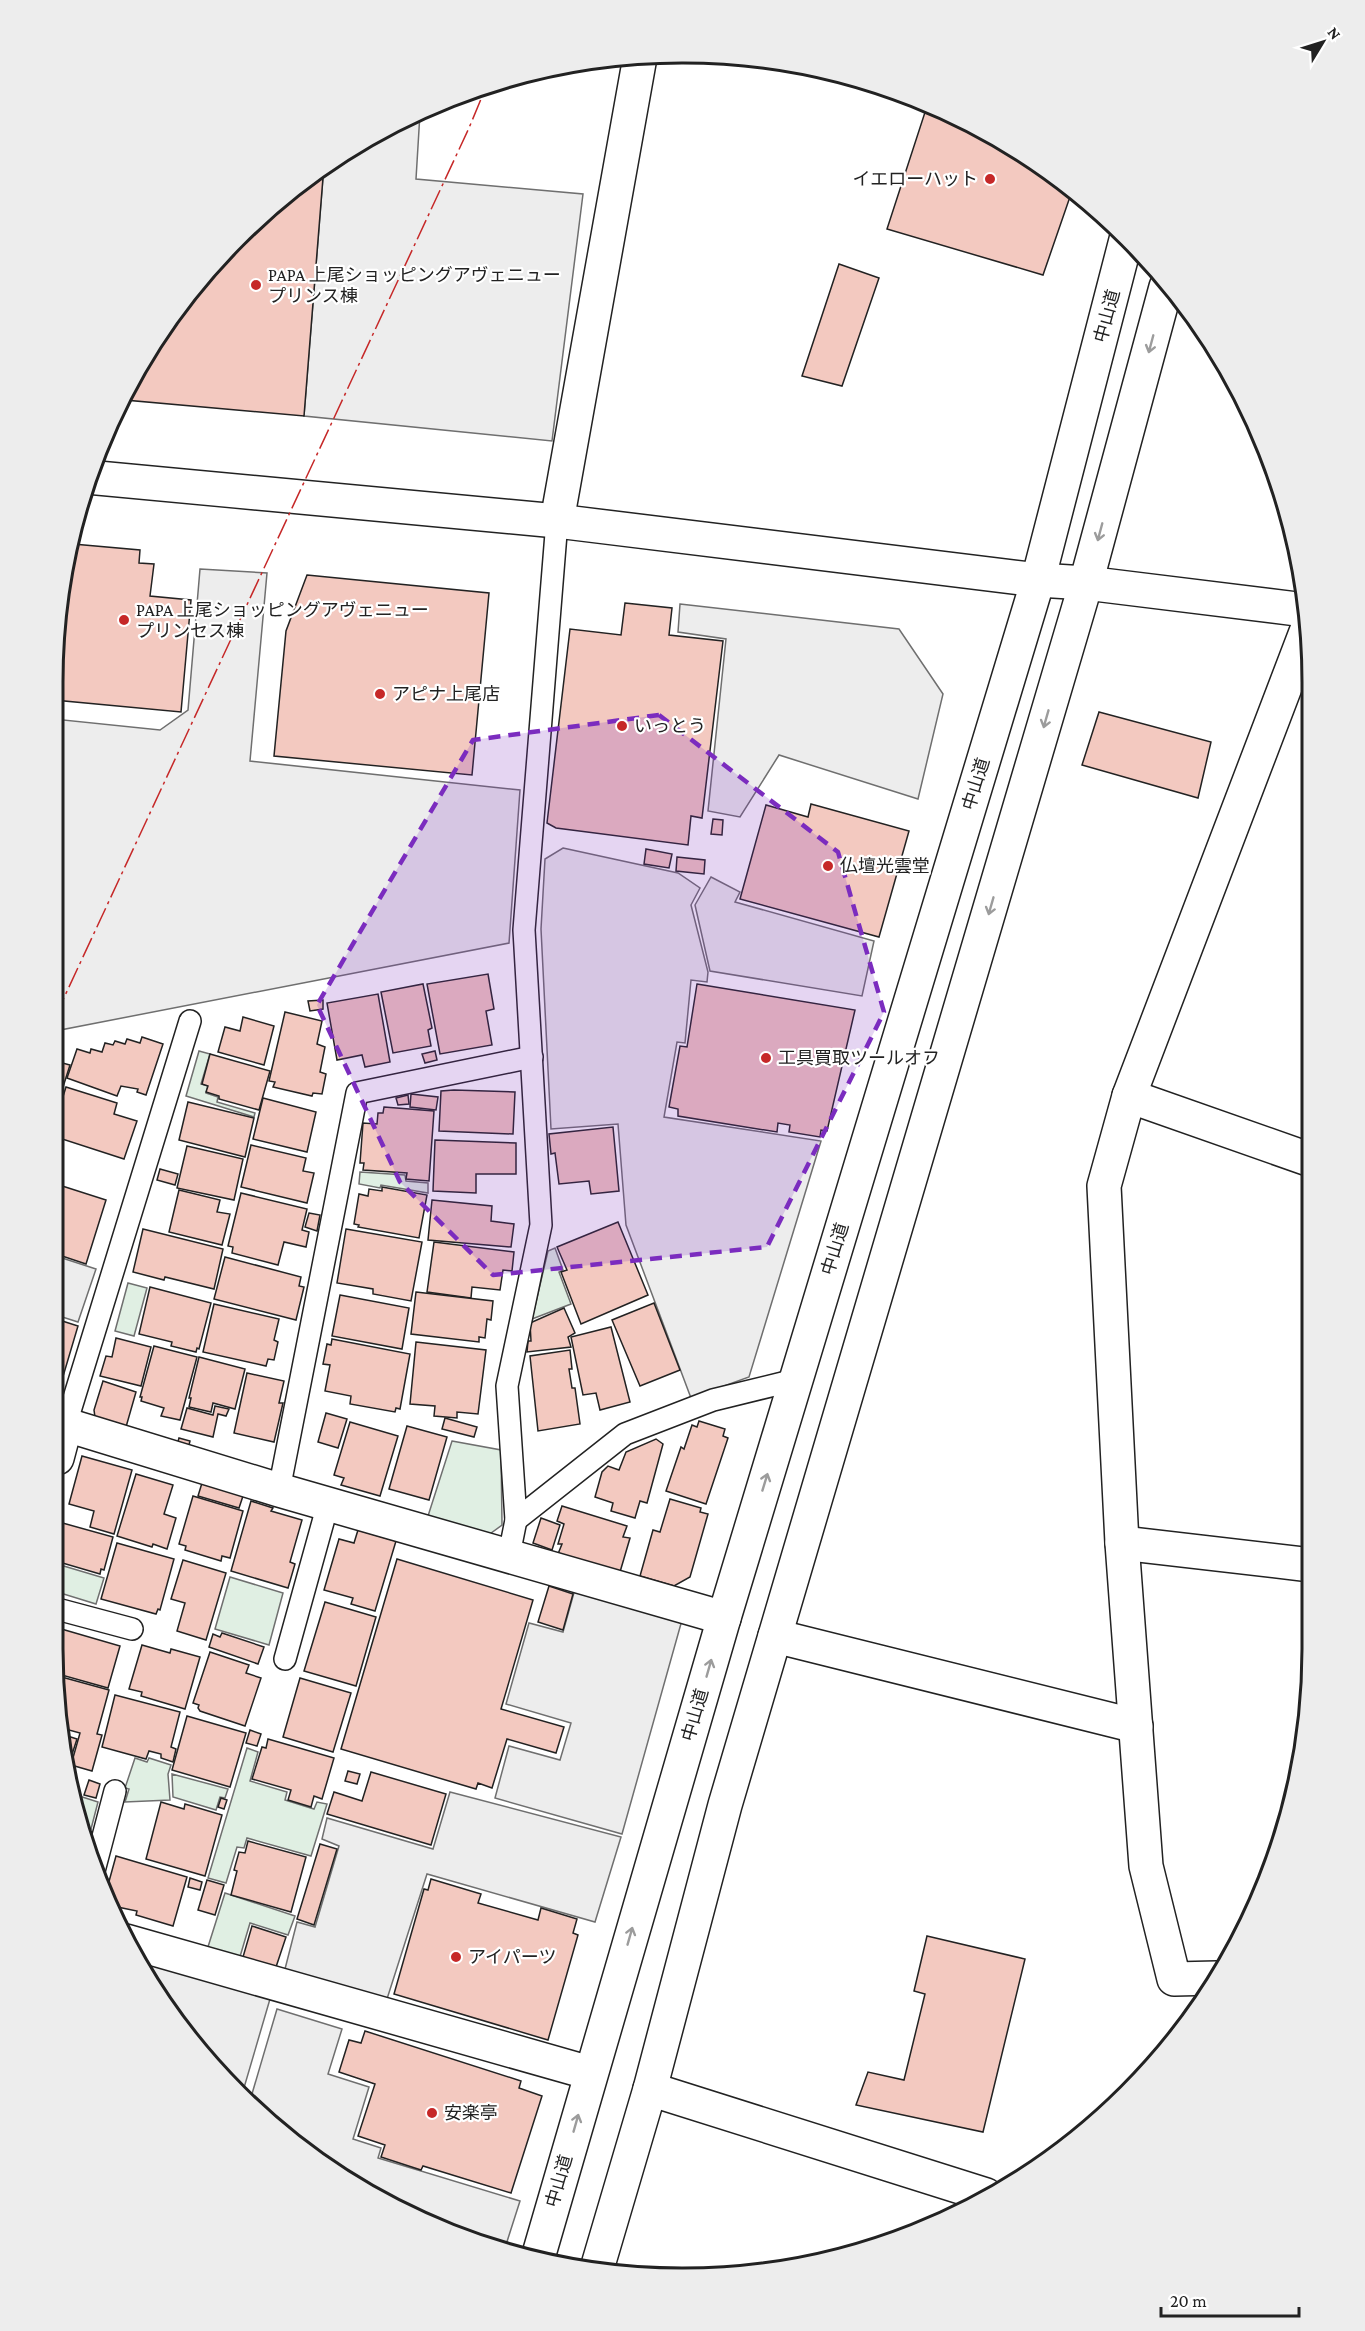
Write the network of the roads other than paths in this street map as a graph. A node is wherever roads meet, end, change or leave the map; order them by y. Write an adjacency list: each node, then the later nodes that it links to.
1 (639, 64): 5 (main road)
2 (1124, 248): 6 (main road, 中山道)
3 (1164, 293): 7 (main road, one-way to 7)
4 (98, 478): 5 (main road)
5 (557, 521): 6 (main road); 11 (lane)
6 (1038, 580): 7 (main road); 14 (main road, 中山道)
7 (1086, 583): 8 (main road); 26 (main road, one-way to 26)
8 (1298, 609)
9 (1301, 645): 12 (main road)
10 (190, 1021): 15 (lane)
11 (532, 1057): 17 (lane); 19 (lane)
12 (1129, 1096): 13 (main road); 20 (main road)
13 (1302, 1157)
14 (795, 1380): 19 (lane); 24 (main road, 中山道, one-way to 14)
15 (63, 1417)
16 (63, 1424): 17 (main road)
17 (279, 1490): 18 (main road)
18 (328, 1504): 21 (main road); 27 (lane)
19 (516, 1520): 21 (lane)
20 (1122, 1543): 22 (main road); 28 (main road)
21 (509, 1555): 24 (main road)
22 (1302, 1564)
23 (63, 1611): 25 (lane)
24 (724, 1618): 33 (main road, 中山道, one-way to 24)
25 (132, 1629)
26 (775, 1636): 28 (main road); 34 (main road)
27 (285, 1659)
28 (1136, 1726): 32 (main road)
29 (115, 1791): 30 (lane)
30 (98, 1854)
31 (139, 1945): 33 (main road)
32 (1207, 1978)
33 (590, 2073): 36 (main road, 中山道, one-way to 33)
34 (650, 2090): 35 (main road); 37 (main road)
35 (978, 2192)
36 (540, 2251)
37 (599, 2262)

